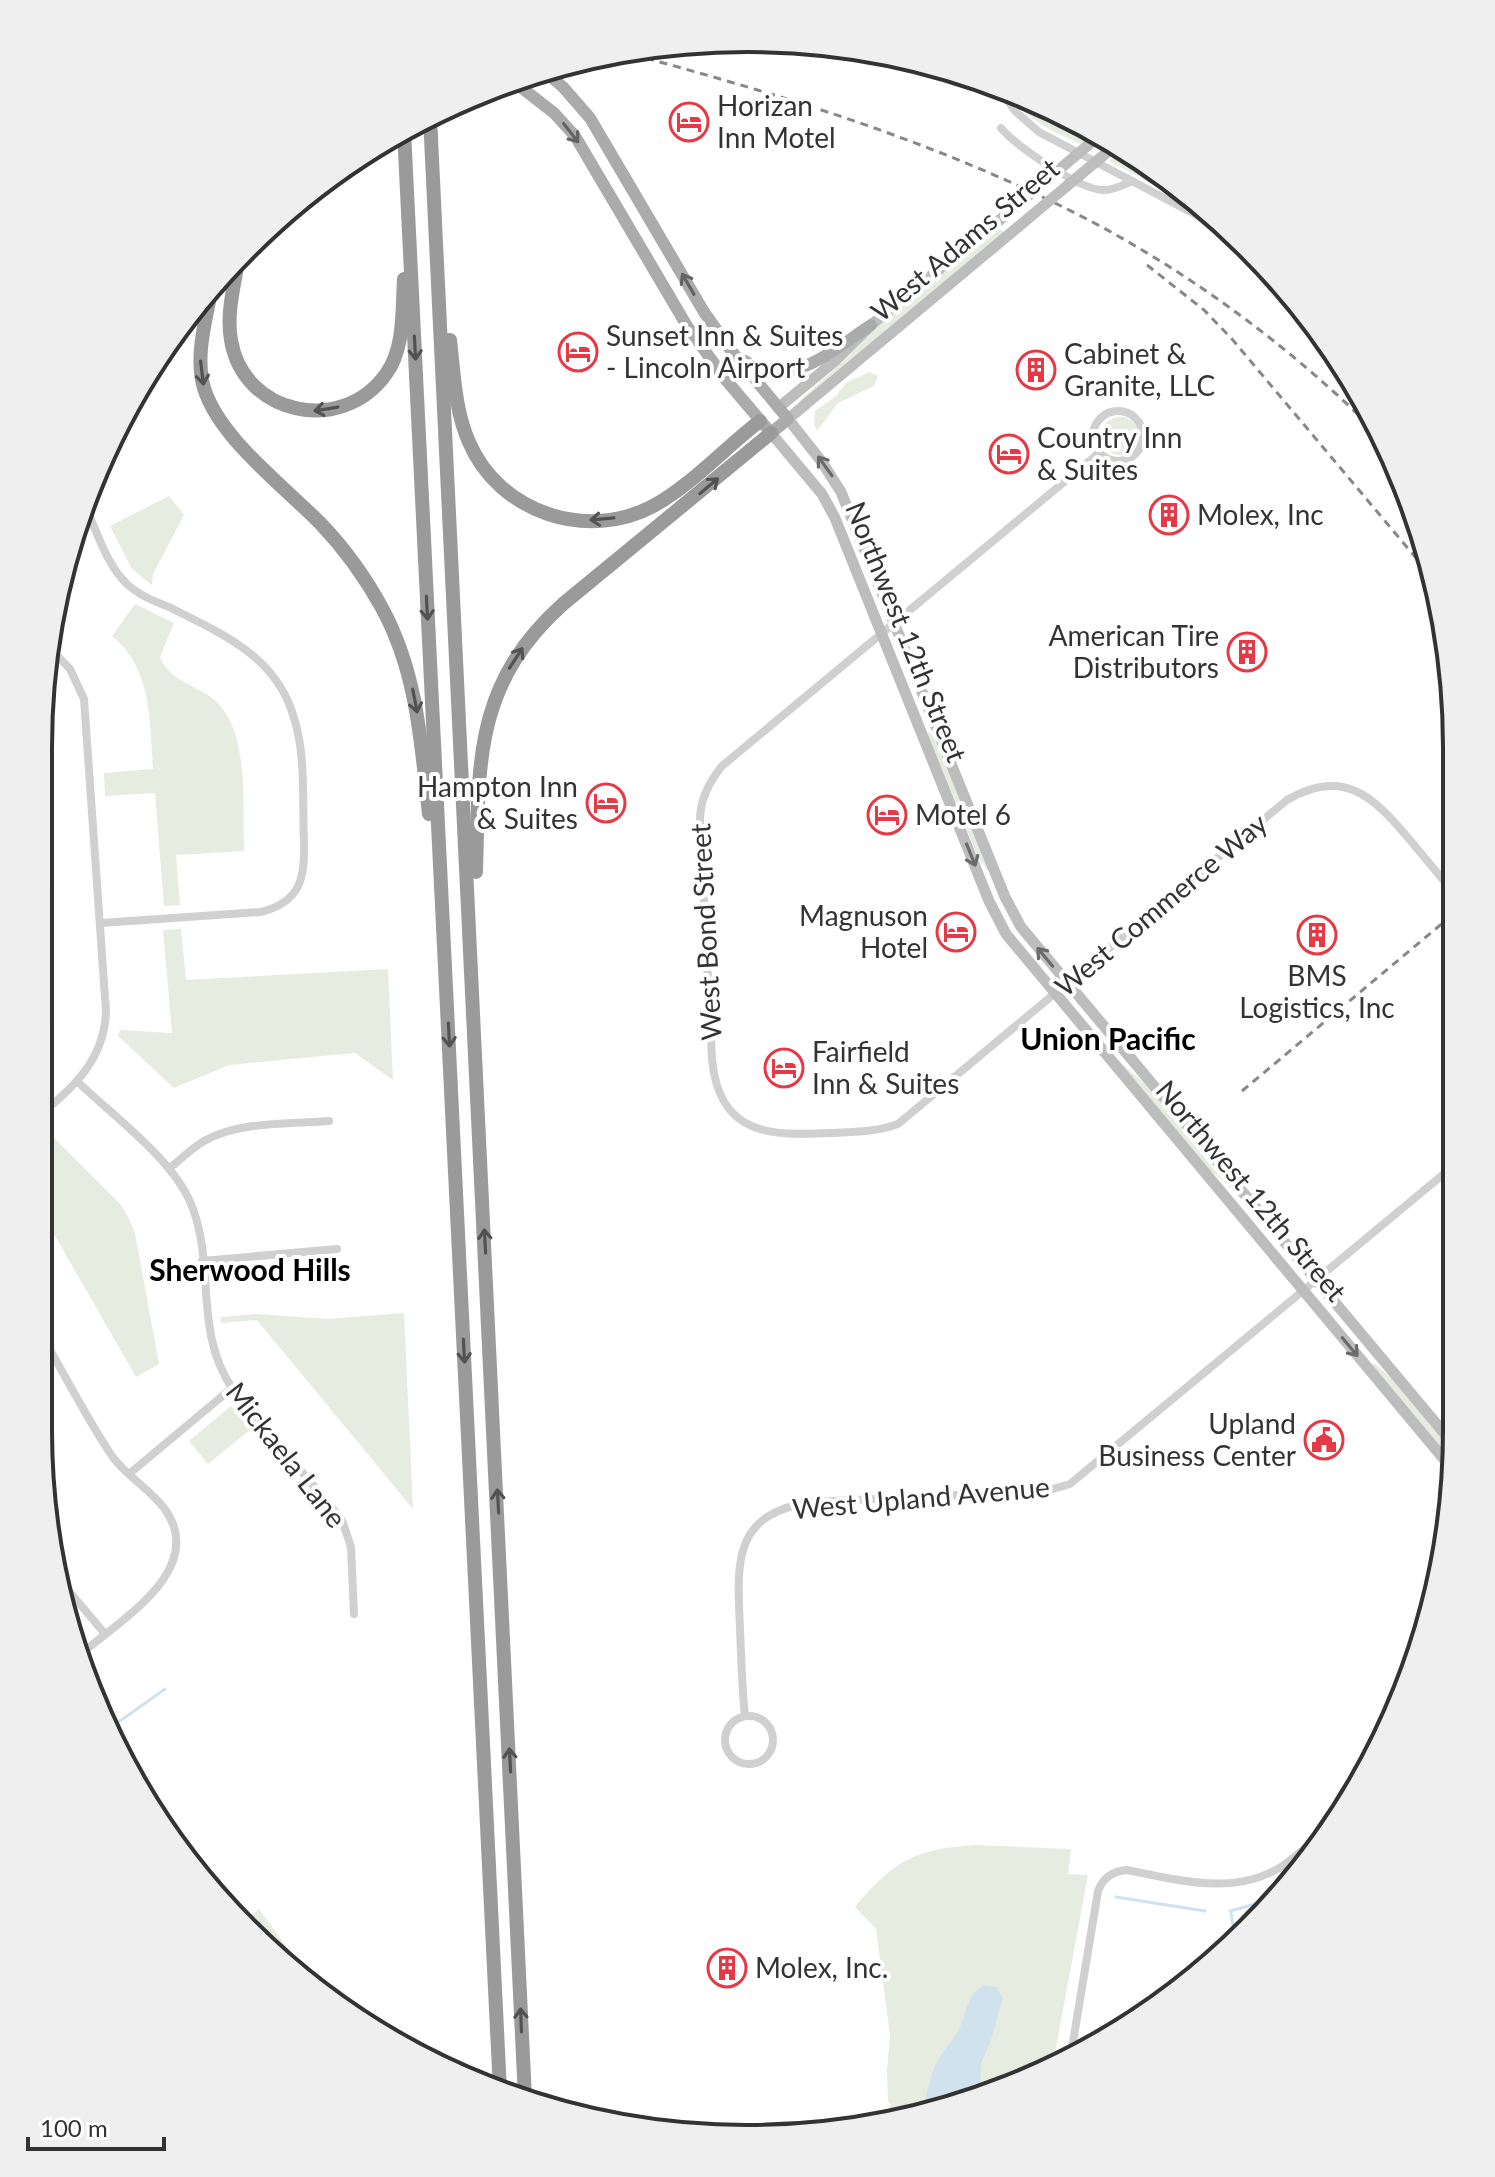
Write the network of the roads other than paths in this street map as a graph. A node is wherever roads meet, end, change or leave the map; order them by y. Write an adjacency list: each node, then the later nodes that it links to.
1 (554, 80): 16 (main road, Northwest 12th Street, one-way to 1)
2 (524, 89): 19 (main road, Northwest 12th Street, one-way to 19)
3 (1009, 103): 9 (street)
4 (1001, 128): 9 (street)
5 (431, 129): 12 (highway)
6 (405, 143): 10 (highway)
7 (1091, 143): 15 (main road, West Adams Street, bridge)
8 (1107, 152): 18 (main road, West Adams Street, bridge)
9 (1133, 181): 11 (street)
10 (408, 203): 13 (highway, one-way to 13); 30 (highway, one-way to 30)
11 (1189, 211)
12 (436, 228): 19 (highway, one-way to 12); 28 (highway)
13 (236, 277)
14 (207, 310): 30 (highway, one-way to 30)
15 (871, 325): 16 (main road); 17 (main road, West Adams Street)
16 (730, 349): 17 (main road, Northwest 12th Street)
17 (778, 408): 18 (main road, Northwest 12th Street); 19 (main road, West Adams Street)
18 (788, 419): 20 (main road, West Adams Street); 23 (main road, Northwest 12th Street, one-way to 18)
19 (760, 421): 20 (main road, Northwest 12th Street)
20 (771, 433): 24 (main road, Northwest 12th Street); 28 (highway, one-way to 20)
21 (1099, 453): 21 (street); 23 (street, West Bond Street)
22 (91, 518): 27 (street)
23 (895, 623): 24 (street, West Bond Street); 29 (main road, Northwest 12th Street, one-way to 23)
24 (881, 634): 31 (main road, Northwest 12th Street, one-way to 31); 35 (street, West Bond Street)
25 (58, 657): 27 (street)
26 (1443, 880): 29 (street, West Commerce Way)
27 (101, 923): 32 (street)
28 (473, 981): 55 (highway, one-way to 28)
29 (1067, 983): 31 (street, West Commerce Way); 40 (main road, Northwest 12th Street)
30 (447, 985): 54 (highway, one-way to 54)
31 (1054, 994): 35 (street, West Commerce Way); 41 (main road, Northwest 12th Street)
32 (78, 1082): 33 (street); 36 (street, Mickaela Lane)
33 (52, 1105)
34 (329, 1121): 36 (street)
35 (748, 1124)
36 (170, 1168): 39 (street, Mickaela Lane)
37 (1443, 1175): 40 (street, West Upland Avenue)
38 (337, 1249): 39 (street)
39 (202, 1261): 43 (street, Mickaela Lane)
40 (1317, 1281): 41 (street, West Upland Avenue); 44 (main road, Northwest 12th Street)
41 (1305, 1292): 45 (main road, Northwest 12th Street, one-way to 45); 51 (street, West Upland Avenue)
42 (52, 1353): 46 (street)
43 (232, 1388): 46 (street); 48 (street, Mickaela Lane)
44 (1443, 1432)
45 (1442, 1457)
46 (129, 1474): 49 (street)
47 (72, 1595): 49 (street)
48 (354, 1614)
49 (105, 1634): 50 (street)
50 (88, 1648)
51 (745, 1716): 51 (street)
52 (1302, 1849): 53 (street)
53 (1073, 2044)
54 (499, 2079)
55 (525, 2088)

